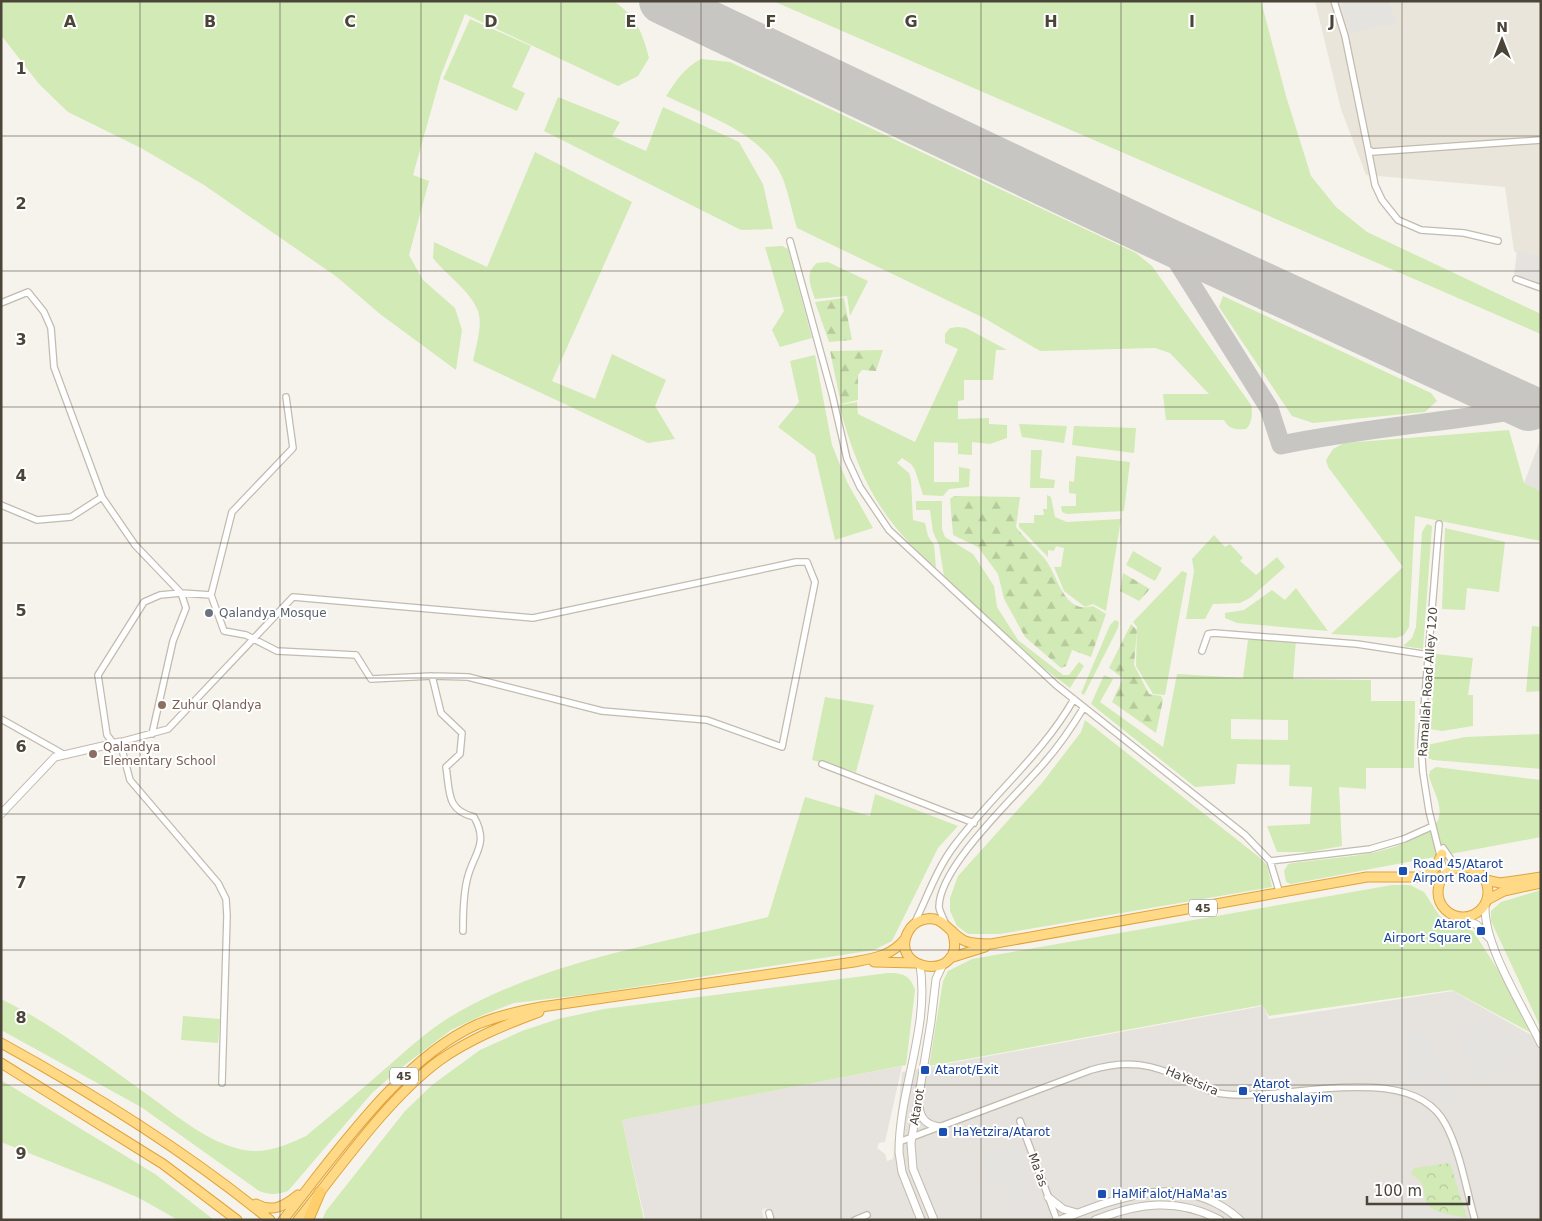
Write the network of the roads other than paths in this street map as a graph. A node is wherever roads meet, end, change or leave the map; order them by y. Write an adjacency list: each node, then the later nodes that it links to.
1 (1334, 1): 3 (street)
2 (1541, 140): 3 (street)
3 (1368, 149): 5 (street)
4 (790, 241): 19 (street)
5 (1498, 241)
6 (1516, 279): 7 (street)
7 (1541, 288)
8 (1, 303): 10 (street)
9 (286, 397): 14 (street)
10 (102, 497): 11 (street); 13 (street)
11 (1, 505)
12 (1439, 524): 17 (street, Ramallah Road Alley 120)
13 (181, 593): 14 (street); 22 (street); 23 (street)
14 (211, 596): 15 (street)
15 (255, 639): 18 (street); 18 (street); 22 (street)
16 (1202, 652): 17 (street)
17 (1429, 655): 28 (street, Ramallah Road Alley 120)
18 (432, 676): 44 (street)
19 (1074, 699): 20 (street); 27 (street)
20 (1084, 707): 31 (street); 43 (street)
21 (1, 719): 24 (street)
22 (152, 734): 23 (street)
23 (117, 743): 24 (street); 55 (street)
24 (63, 754): 26 (street)
25 (822, 764): 27 (street)
26 (1, 814)
27 (974, 823): 42 (street)
28 (1433, 826): 29 (street, Ramallah Road Alley 120); 31 (street)
29 (1438, 840): 30 (street, Ramallah Road Alley 120); 32 (street, Ramallah Road Alley 120)
30 (1442, 854): 33 (street, Ramallah Road Alley 120); 35 (highway)
31 (1270, 861): 39 (street)
32 (1457, 868): 33 (highway, 45); 36 (highway)
33 (1444, 876): 35 (highway, 45); 38 (highway)
34 (1541, 877): 36 (highway)
35 (1415, 878): 38 (highway, 45); 39 (highway, 45)
36 (1486, 880): 40 (highway)
37 (1541, 883): 40 (highway)
38 (1438, 892): 41 (highway, 45)
39 (1280, 894): 46 (highway, 45)
40 (1486, 903): 41 (highway); 47 (street)
41 (1461, 917): 47 (street)
42 (913, 924): 43 (highway, 45); 45 (highway, 45)
43 (949, 928): 46 (highway, 45); 48 (highway)
44 (462, 931)
45 (905, 939): 49 (highway, 45); 50 (highway)
46 (1004, 943): 48 (highway, 45)
47 (1492, 943): 53 (street)
48 (946, 961): 50 (highway, 45); 56 (street, Atarot)
49 (854, 962): 50 (highway, 45); 51 (highway, 45)
50 (918, 964): 60 (street, Atarot)
51 (573, 1003): 61 (highway, 45); 62 (highway, 45)
52 (1, 1043): 63 (highway)
53 (1541, 1044)
54 (1, 1063): 67 (highway)
55 (222, 1083)
56 (918, 1100): 58 (street); 59 (street, Atarot)
57 (1020, 1121): 64 (street, Ma'as)
58 (940, 1127): 59 (street, HaYetsira); 79 (street, HaYetsira)
59 (912, 1137): 60 (street, HaYetsira); 74 (street, Atarot)
60 (899, 1142): 73 (street, Atarot)
61 (315, 1180): 63 (highway); 69 (highway, 45)
62 (320, 1192): 70 (highway, 45); 71 (highway)
63 (238, 1193): 68 (highway)
64 (1048, 1197): 65 (street); 75 (street, Ma'as)
65 (1078, 1213): 75 (street); 78 (street)
66 (867, 1215): 72 (street)
67 (237, 1220)
68 (270, 1220)
69 (282, 1220)
70 (298, 1220)
71 (308, 1220)
72 (855, 1220)
73 (921, 1220)
74 (934, 1220)
75 (1058, 1220)
76 (1094, 1220): 77 (street)
77 (1220, 1220)
78 (1240, 1220)
79 (1474, 1220)

